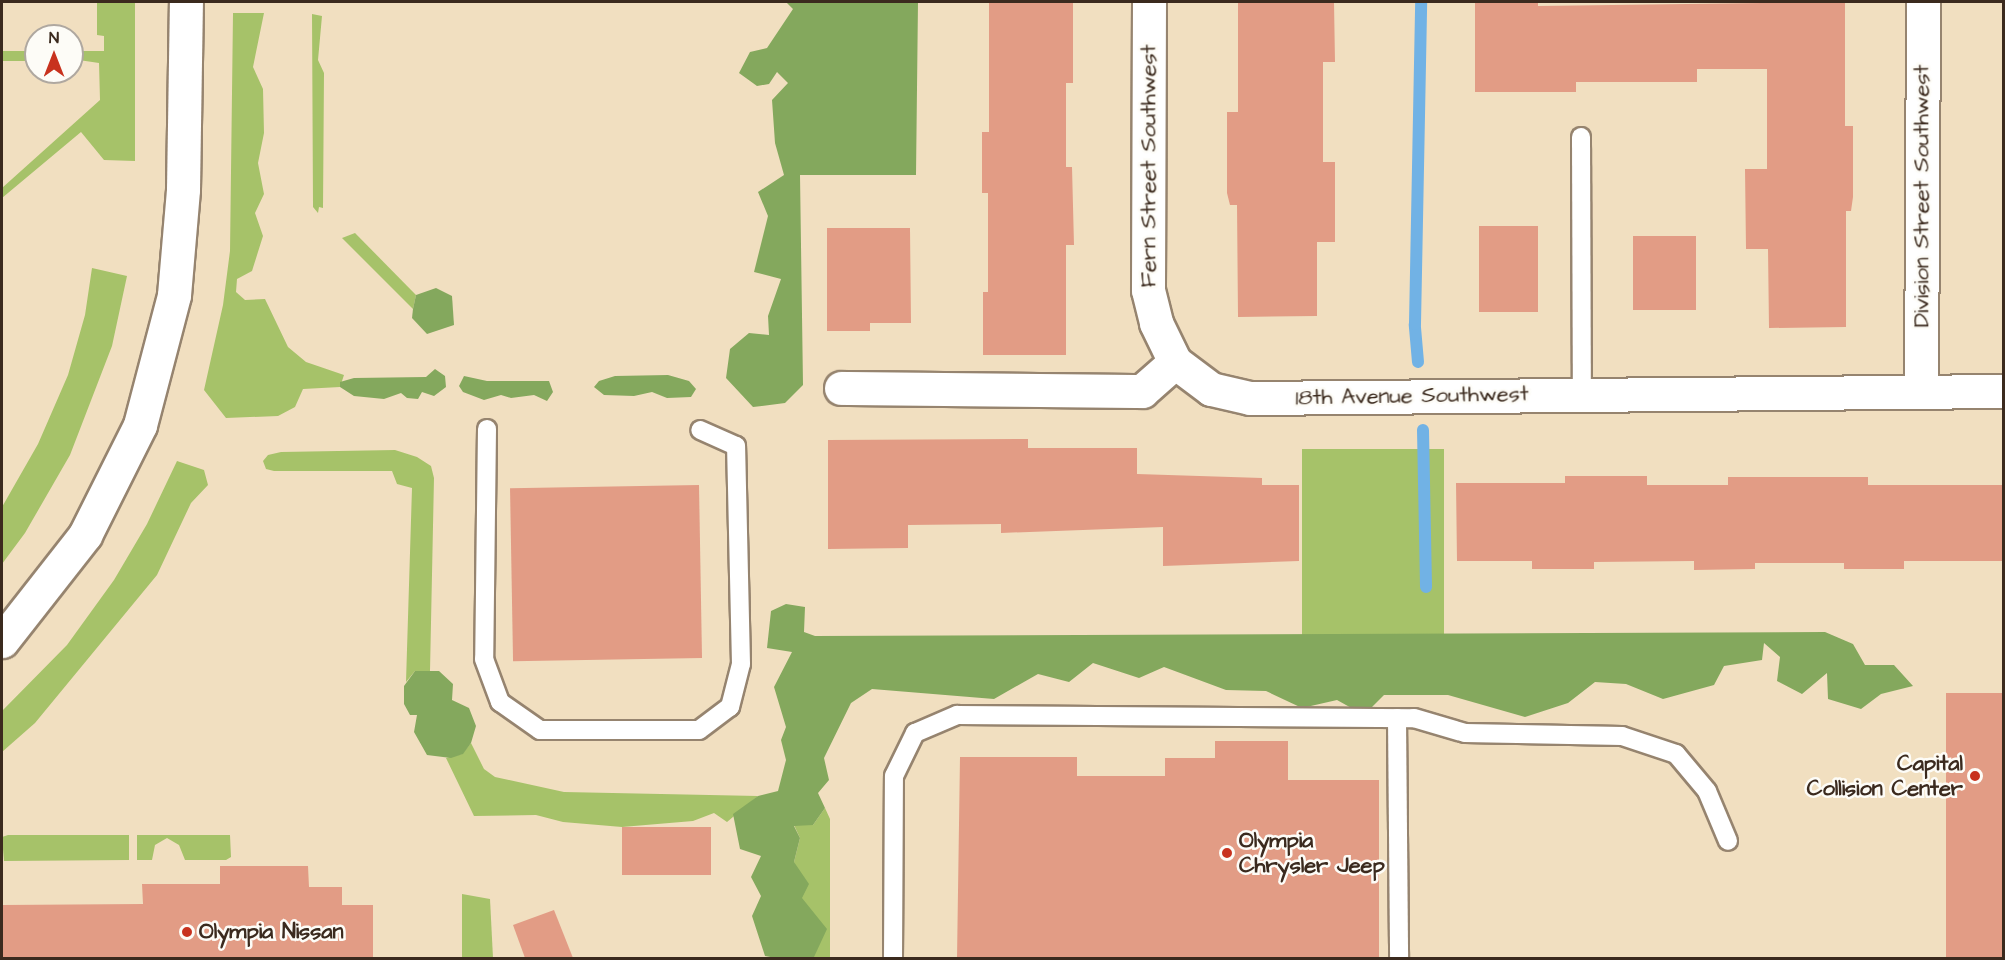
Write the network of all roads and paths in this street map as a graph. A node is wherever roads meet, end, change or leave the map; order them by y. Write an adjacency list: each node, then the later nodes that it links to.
1 (186, 2): 12 (street)
2 (1149, 2): 5 (street, Fern Street Southwest)
3 (1923, 2): 7 (street, Division Street Southwest)
4 (1581, 137): 9 (lane)
5 (1176, 362): 6 (street); 9 (street, 18th Avenue Southwest)
6 (841, 388)
7 (1921, 390): 8 (street, 18th Avenue Southwest); 9 (street, 18th Avenue Southwest)
8 (2004, 391)
9 (1582, 394)
10 (487, 429): 11 (lane)
11 (700, 430)
12 (2, 641)
13 (1397, 718): 14 (lane); 15 (lane); 16 (lane)
14 (1728, 841)
15 (893, 958)
16 (1400, 958)

